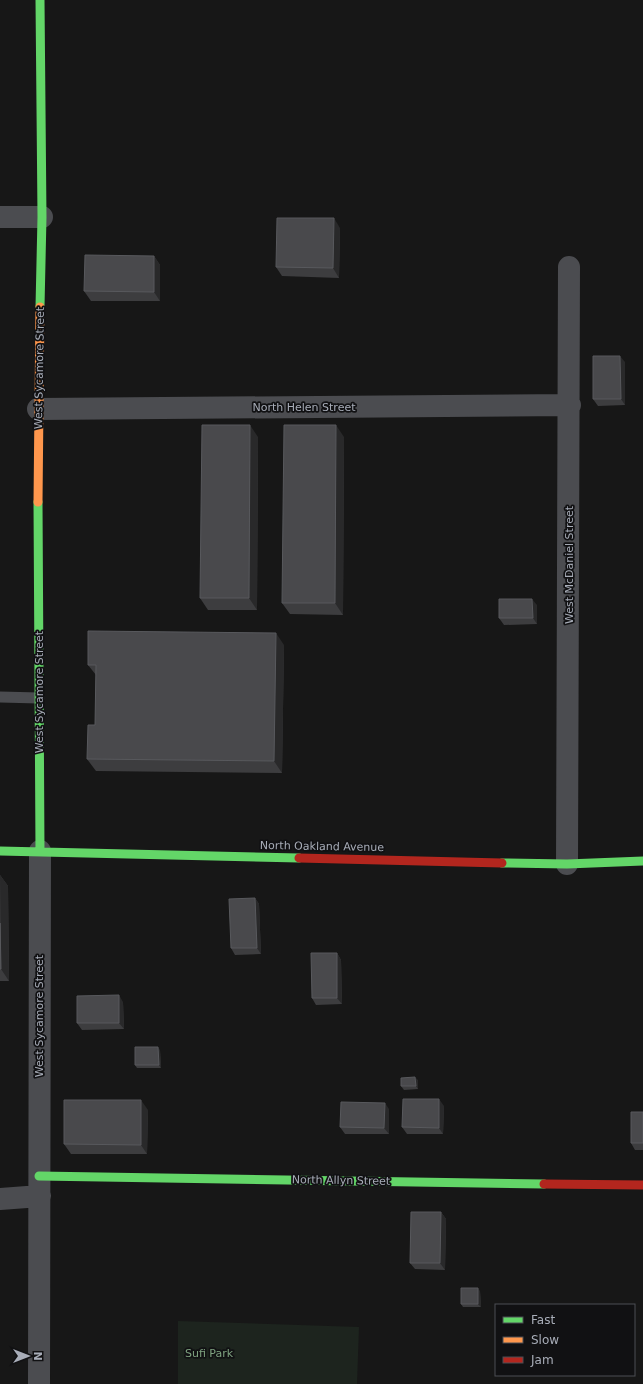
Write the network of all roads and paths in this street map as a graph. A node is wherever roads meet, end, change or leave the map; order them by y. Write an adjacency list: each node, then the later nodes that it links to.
1 (40, 0): 3 (street, West Sycamore Street)
2 (0, 217): 3 (street)
3 (42, 217): 6 (street, West Sycamore Street)
4 (569, 267): 5 (street, West McDaniel Street)
5 (570, 405): 6 (street, North Helen Street); 12 (street, West McDaniel Street)
6 (38, 409): 8 (street, West Sycamore Street)
7 (0, 697): 8 (lane)
8 (39, 698): 10 (street, West Sycamore Street)
9 (0, 851): 10 (street, North Oakland Avenue)
10 (40, 851): 12 (street, North Oakland Avenue); 14 (street, West Sycamore Street)
11 (643, 861): 12 (street, North Oakland Avenue)
12 (567, 864)
13 (643, 1185): 14 (street, North Allyn Street)
14 (39, 1186): 15 (street, North Allyn Street); 16 (street, West Sycamore Street)
15 (0, 1199)
16 (39, 1384)

